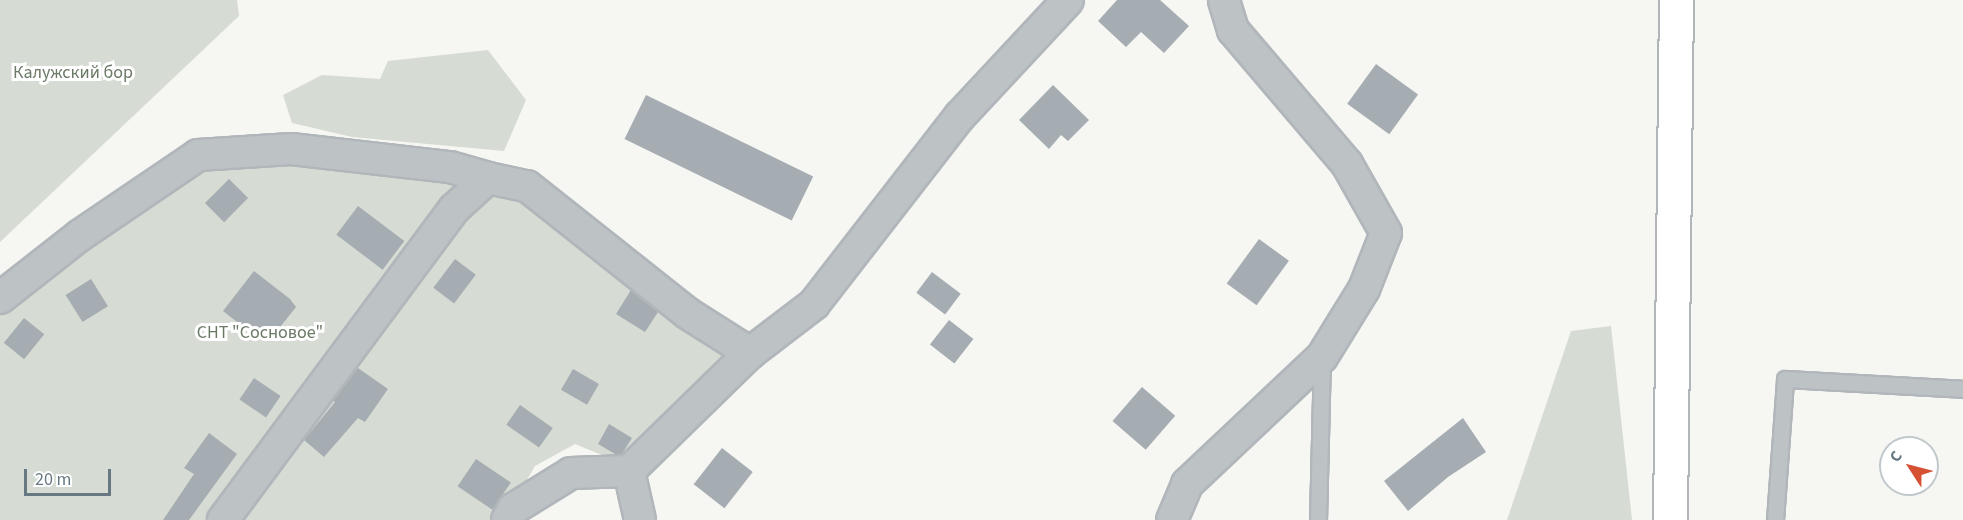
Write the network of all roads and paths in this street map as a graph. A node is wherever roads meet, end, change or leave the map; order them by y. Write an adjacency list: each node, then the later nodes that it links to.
1 (1068, 0): 6 (street)
2 (1224, 0): 7 (street)
3 (1676, 0): 15 (main road)
4 (488, 178): 5 (street); 6 (street); 10 (street)
5 (0, 298)
6 (750, 353): 9 (street)
7 (1322, 357): 13 (street); 14 (lane)
8 (1963, 389): 16 (lane)
9 (629, 471): 11 (street); 12 (street)
10 (224, 520)
11 (507, 520)
12 (640, 520)
13 (1172, 520)
14 (1318, 520)
15 (1670, 520)
16 (1775, 520)

